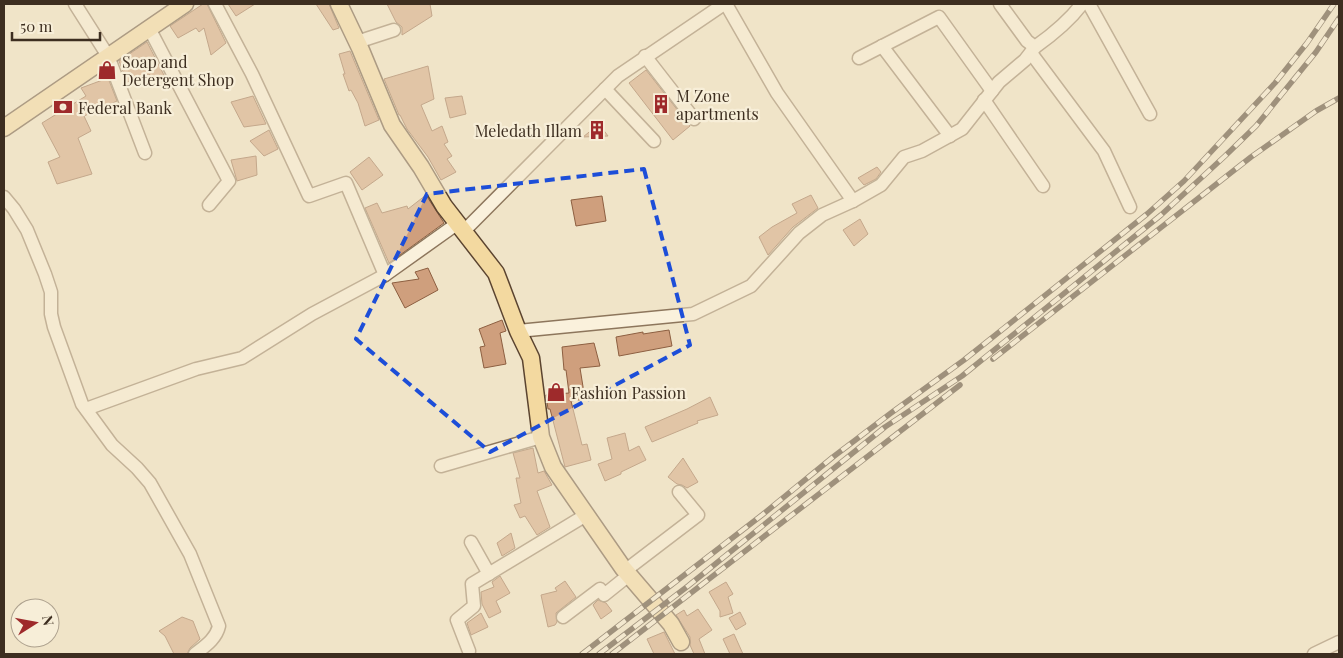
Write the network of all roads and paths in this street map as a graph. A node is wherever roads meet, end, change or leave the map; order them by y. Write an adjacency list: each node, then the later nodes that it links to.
1 (75, 4): 14 (street)
2 (185, 4): 9 (main road)
3 (215, 4): 31 (street)
4 (339, 4): 11 (main road)
5 (725, 4): 15 (street); 27 (street)
6 (1000, 4): 13 (street)
7 (1082, 4): 13 (street)
8 (1088, 4): 19 (street)
9 (149, 28): 14 (main road); 28 (street)
10 (394, 30): 11 (street)
11 (357, 42): 30 (main road)
12 (882, 46): 16 (street); 18 (street); 22 (street)
13 (1033, 50): 18 (street); 29 (street)
14 (108, 56): 21 (main road); 24 (street)
15 (645, 56): 17 (street); 20 (street)
16 (858, 58)
17 (605, 89): 23 (street); 30 (street)
18 (988, 96): 22 (street); 25 (street)
19 (1150, 114)
20 (694, 119)
21 (4, 128)
22 (950, 136): 27 (street)
23 (654, 141)
24 (145, 153)
25 (1043, 186)
26 (4, 197): 33 (street)
27 (853, 201): 32 (street)
28 (209, 205)
29 (1130, 207)
30 (461, 227): 31 (street); 32 (main road)
31 (386, 275): 33 (street)
32 (518, 331): 34 (main road)
33 (86, 409): 45 (street)
34 (541, 437): 35 (street); 37 (main road)
35 (441, 466)
36 (680, 492): 39 (street)
37 (586, 515): 39 (main road); 40 (street)
38 (471, 542): 40 (street)
39 (628, 573): 41 (street); 42 (main road)
40 (489, 574): 44 (street)
41 (563, 618)
42 (681, 642)
43 (1339, 642): 46 (street)
44 (469, 652)
45 (195, 654)
46 (1314, 654)

